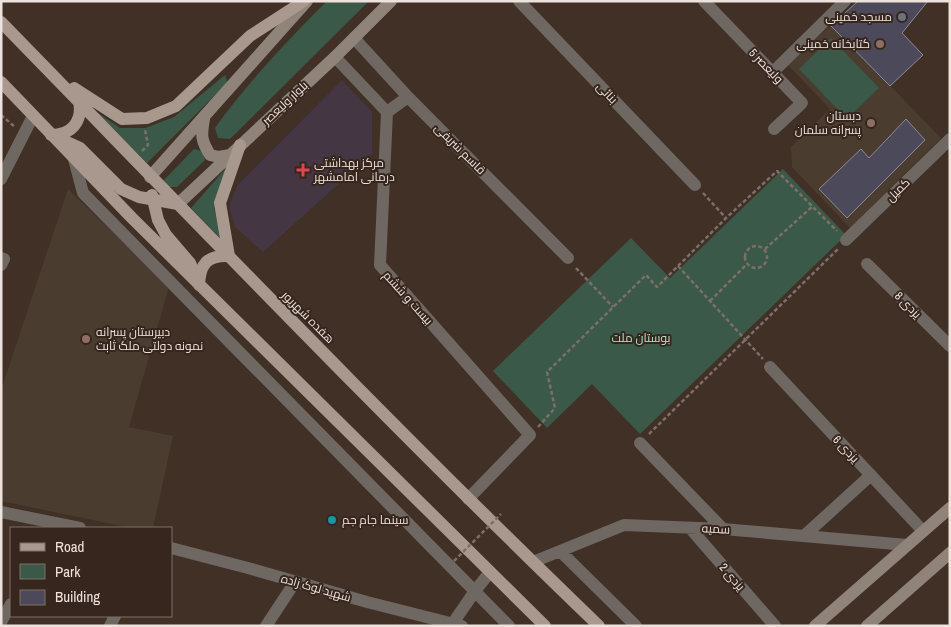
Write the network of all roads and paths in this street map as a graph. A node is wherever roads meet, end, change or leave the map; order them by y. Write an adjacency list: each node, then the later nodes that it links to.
1 (306, 1): 10 (main road); 17 (main road)
2 (391, 1): 7 (main road, بلوار ولیعصر)
3 (519, 1): 28 (street, بنائی)
4 (704, 1): 9 (street, ولیعصر 5)
5 (844, 1): 9 (street)
6 (1, 22): 10 (main road, هفده شهریور)
7 (354, 38): 8 (main road, بلوار ولیعصر); 12 (street, قاسم شریفی)
8 (335, 57): 14 (street); 22 (main road, بلوار ولیعصر)
9 (772, 72): 18 (street, ولیعصر 5)
10 (51, 74): 13 (main road, هفده شهریور)
11 (1, 82): 16 (main road)
12 (408, 97): 14 (street); 37 (street, قاسم شریفی)
13 (79, 101): 20 (main road); 26 (main road, هفده شهریور)
14 (388, 112): 50 (street, بیست و ششم)
15 (1, 115): 19 (path)
16 (33, 116): 19 (street); 20 (main road)
17 (204, 119): 23 (main road); 26 (main road)
18 (774, 129)
19 (23, 135): 25 (street)
20 (52, 135): 24 (main road); 29 (main road)
21 (950, 139): 33 (street, کمیل)
22 (240, 145): 23 (main road, بلوار ولیعصر); 35 (main road)
23 (230, 155): 30 (main road, بلوار ولیعصر)
24 (74, 159): 42 (main road); 46 (street)
25 (4, 165): 27 (street)
26 (150, 177): 29 (main road); 30 (main road, هفده شهریور)
27 (1, 179)
28 (695, 185): 32 (path)
29 (153, 201): 30 (main road); 42 (main road)
30 (178, 204): 35 (main road, هفده شهریور)
31 (812, 206): 32 (path); 33 (path); 34 (path)
32 (726, 218): 41 (path)
33 (846, 240): 47 (path)
34 (765, 249): 38 (path); 38 (path)
35 (229, 256): 42 (main road); 53 (main road, هفده شهریور)
36 (1, 258): 40 (street)
37 (568, 258): 44 (path)
38 (747, 264): 43 (path)
39 (867, 264): 48 (street, یزدی 8)
40 (1, 265)
41 (678, 266): 43 (path); 44 (path)
42 (199, 285): 45 (main road)
43 (710, 301): 47 (path)
44 (613, 307): 50 (path)
45 (232, 318): 46 (street); 69 (main road)
46 (220, 332): 71 (street)
47 (745, 340): 49 (path); 51 (path)
48 (950, 346)
49 (770, 367): 52 (street, یزدی 6)
50 (530, 435): 53 (street)
51 (640, 443): 60 (street)
52 (871, 475): 61 (street, یزدی 6); 62 (street)
53 (468, 499): 68 (main road, هفده شهریور)
54 (950, 508): 61 (main road)
55 (1, 512): 57 (street)
56 (501, 514): 67 (path, bridge)
57 (55, 526): 58 (street)
58 (68, 527)
59 (690, 528): 60 (street, سمیه); 65 (street, سمیه); 80 (street, یزدی 2)
60 (724, 530): 62 (street, سمیه)
61 (922, 531): 63 (main road)
62 (804, 535): 63 (street, سمیه)
63 (907, 545): 81 (main road)
64 (172, 548): 70 (street, شهید لوک زاده)
65 (560, 551): 68 (street, سمیه); 79 (street)
66 (950, 553): 82 (main road)
67 (454, 561)
68 (533, 562): 78 (main road, هفده شهریور)
69 (490, 572): 71 (street); 77 (main road)
70 (295, 582): 74 (street, شهید لوک زاده); 75 (street)
71 (475, 591): 74 (street); 76 (street)
72 (10, 606): 73 (street)
73 (1, 622)
74 (455, 625)
75 (266, 626)
76 (509, 626)
77 (545, 626)
78 (599, 626)
79 (636, 626)
80 (775, 626)
81 (815, 626)
82 (867, 626)

